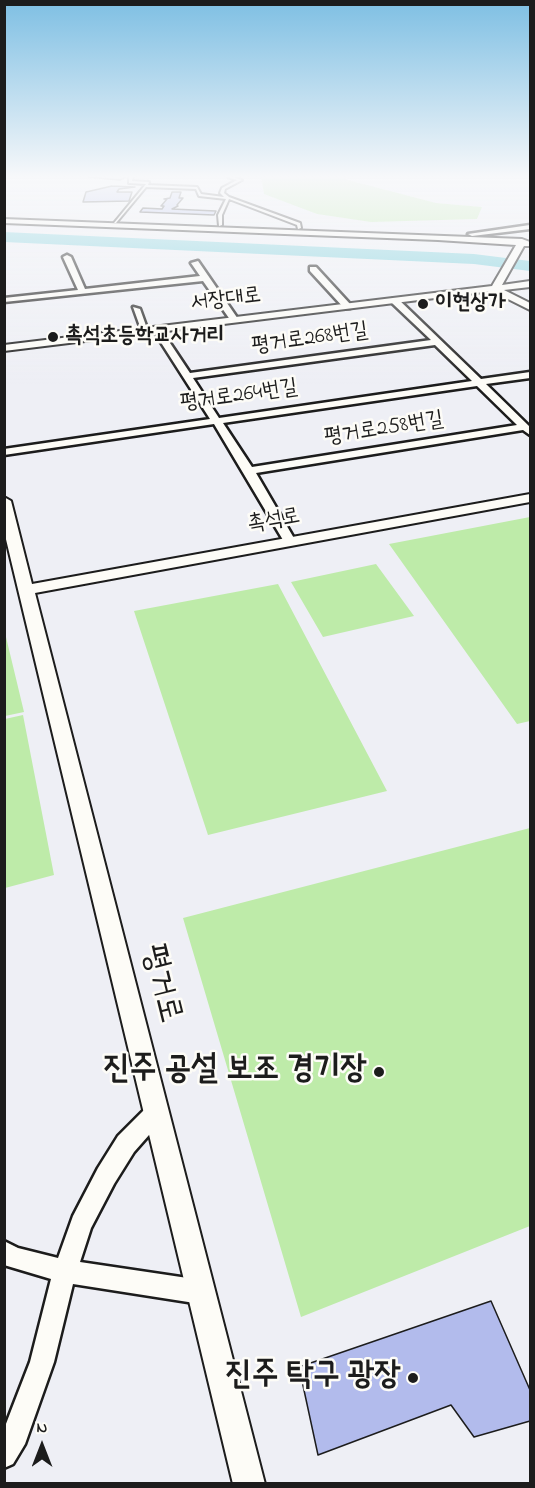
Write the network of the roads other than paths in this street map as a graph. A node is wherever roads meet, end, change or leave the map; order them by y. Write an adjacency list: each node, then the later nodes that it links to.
1 (523, 245): 7 (street)
2 (67, 257): 9 (street)
3 (195, 263): 5 (street)
4 (313, 269): 13 (street)
5 (205, 278): 8 (street); 16 (street)
6 (531, 284): 7 (street, 서장대로)
7 (497, 285): 12 (street, 서장대로); 14 (street)
8 (118, 288): 9 (street); 10 (street)
9 (83, 292): 11 (street)
10 (123, 298)
11 (4, 300)
12 (395, 300): 13 (street, 서장대로); 18 (street)
13 (347, 306): 16 (street, 서장대로)
14 (531, 307)
15 (136, 309): 17 (street)
16 (234, 319): 17 (street, 서장대로)
17 (151, 331): 19 (street, 서장대로); 21 (street)
18 (437, 342): 21 (street, 평거로268번길); 22 (street)
19 (4, 348)
20 (531, 375): 22 (street, 평거로264번길)
21 (188, 376): 23 (street)
22 (479, 382): 23 (street, 평거로264번길); 24 (street)
23 (215, 420): 25 (street, 평거로264번길); 26 (street)
24 (528, 430): 26 (street, 평거로258번길)
25 (4, 452)
26 (249, 471): 29 (street)
27 (531, 498): 29 (street, 촉석로)
28 (4, 501): 30 (street, 평거로)
29 (289, 540): 30 (street, 촉석로)
30 (26, 590): 31 (street, 평거로)
31 (156, 1111): 33 (street); 34 (street, 평거로)
32 (4, 1252): 33 (street)
33 (65, 1271): 34 (street); 35 (street)
34 (201, 1292): 36 (street, 평거로)
35 (4, 1455)
36 (249, 1484)

